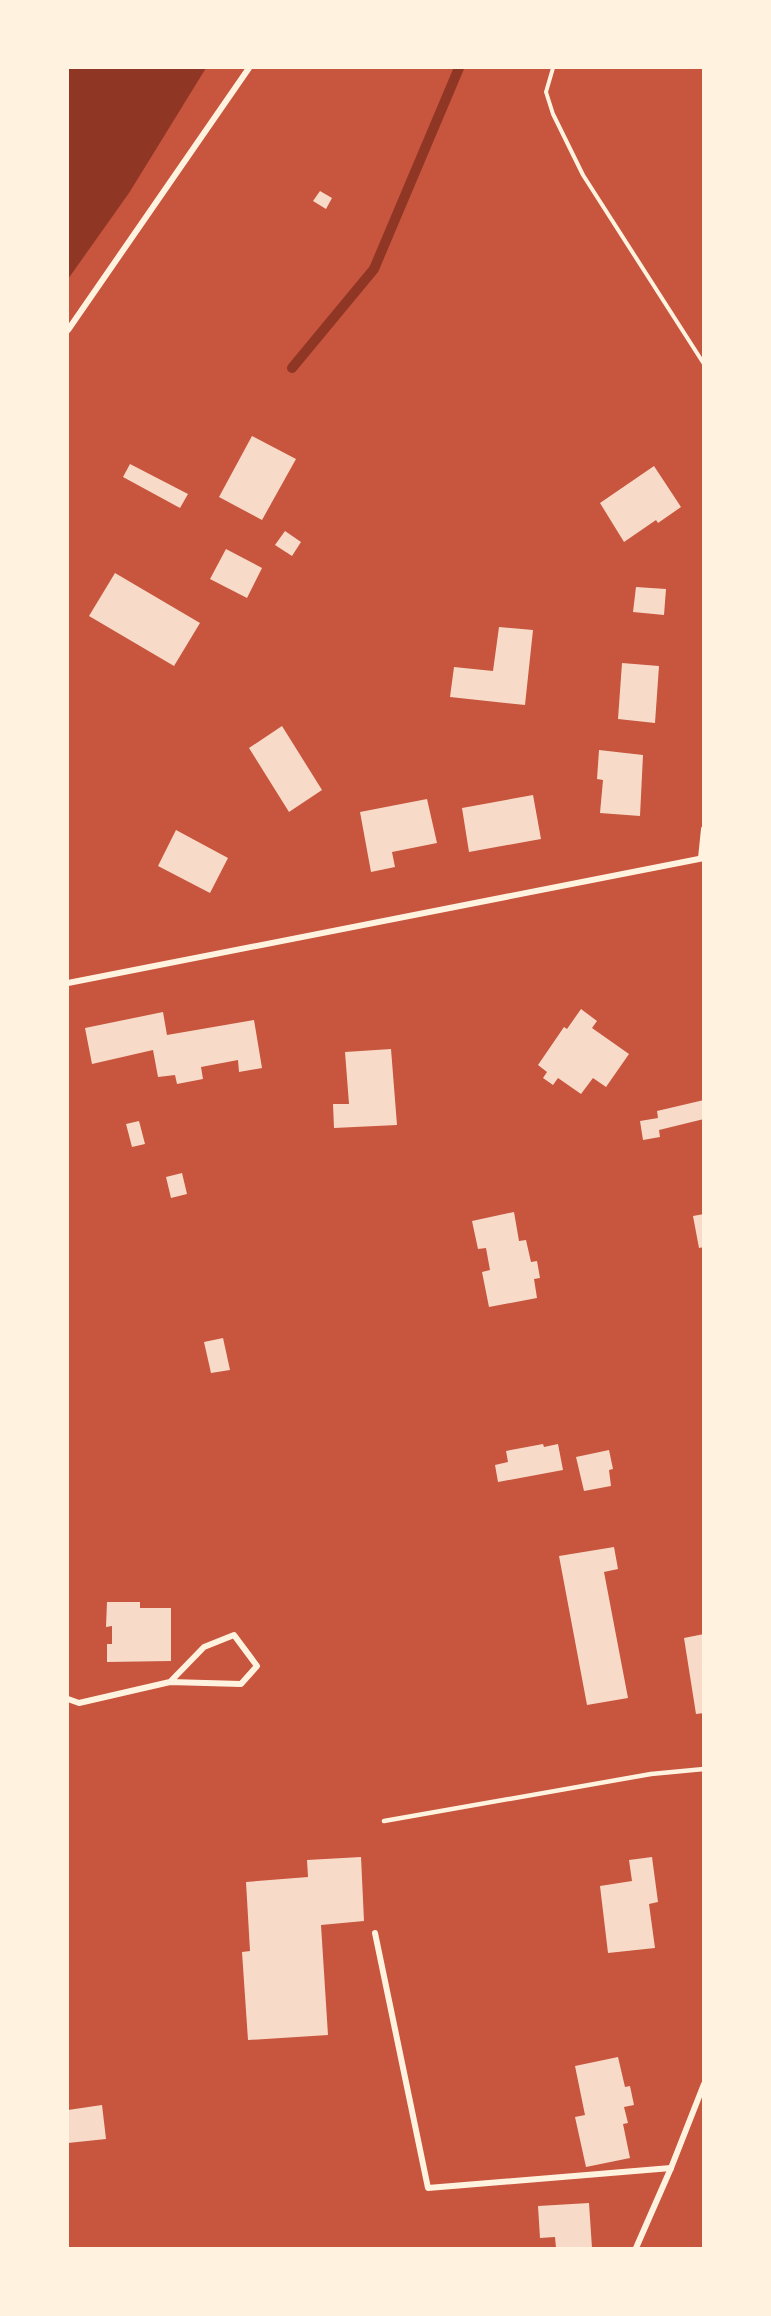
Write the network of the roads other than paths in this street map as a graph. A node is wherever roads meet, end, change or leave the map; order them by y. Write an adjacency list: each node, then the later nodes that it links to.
1 (249, 68): 2 (street)
2 (68, 330)
3 (704, 829): 4 (street)
4 (702, 858): 5 (street)
5 (68, 983)
6 (170, 1682): 6 (street); 7 (street)
7 (68, 1699)
8 (704, 1769): 9 (lane)
9 (384, 1821)
10 (375, 1933): 12 (street)
11 (704, 2084): 12 (street)
12 (671, 2168): 13 (street)
13 (636, 2248)

